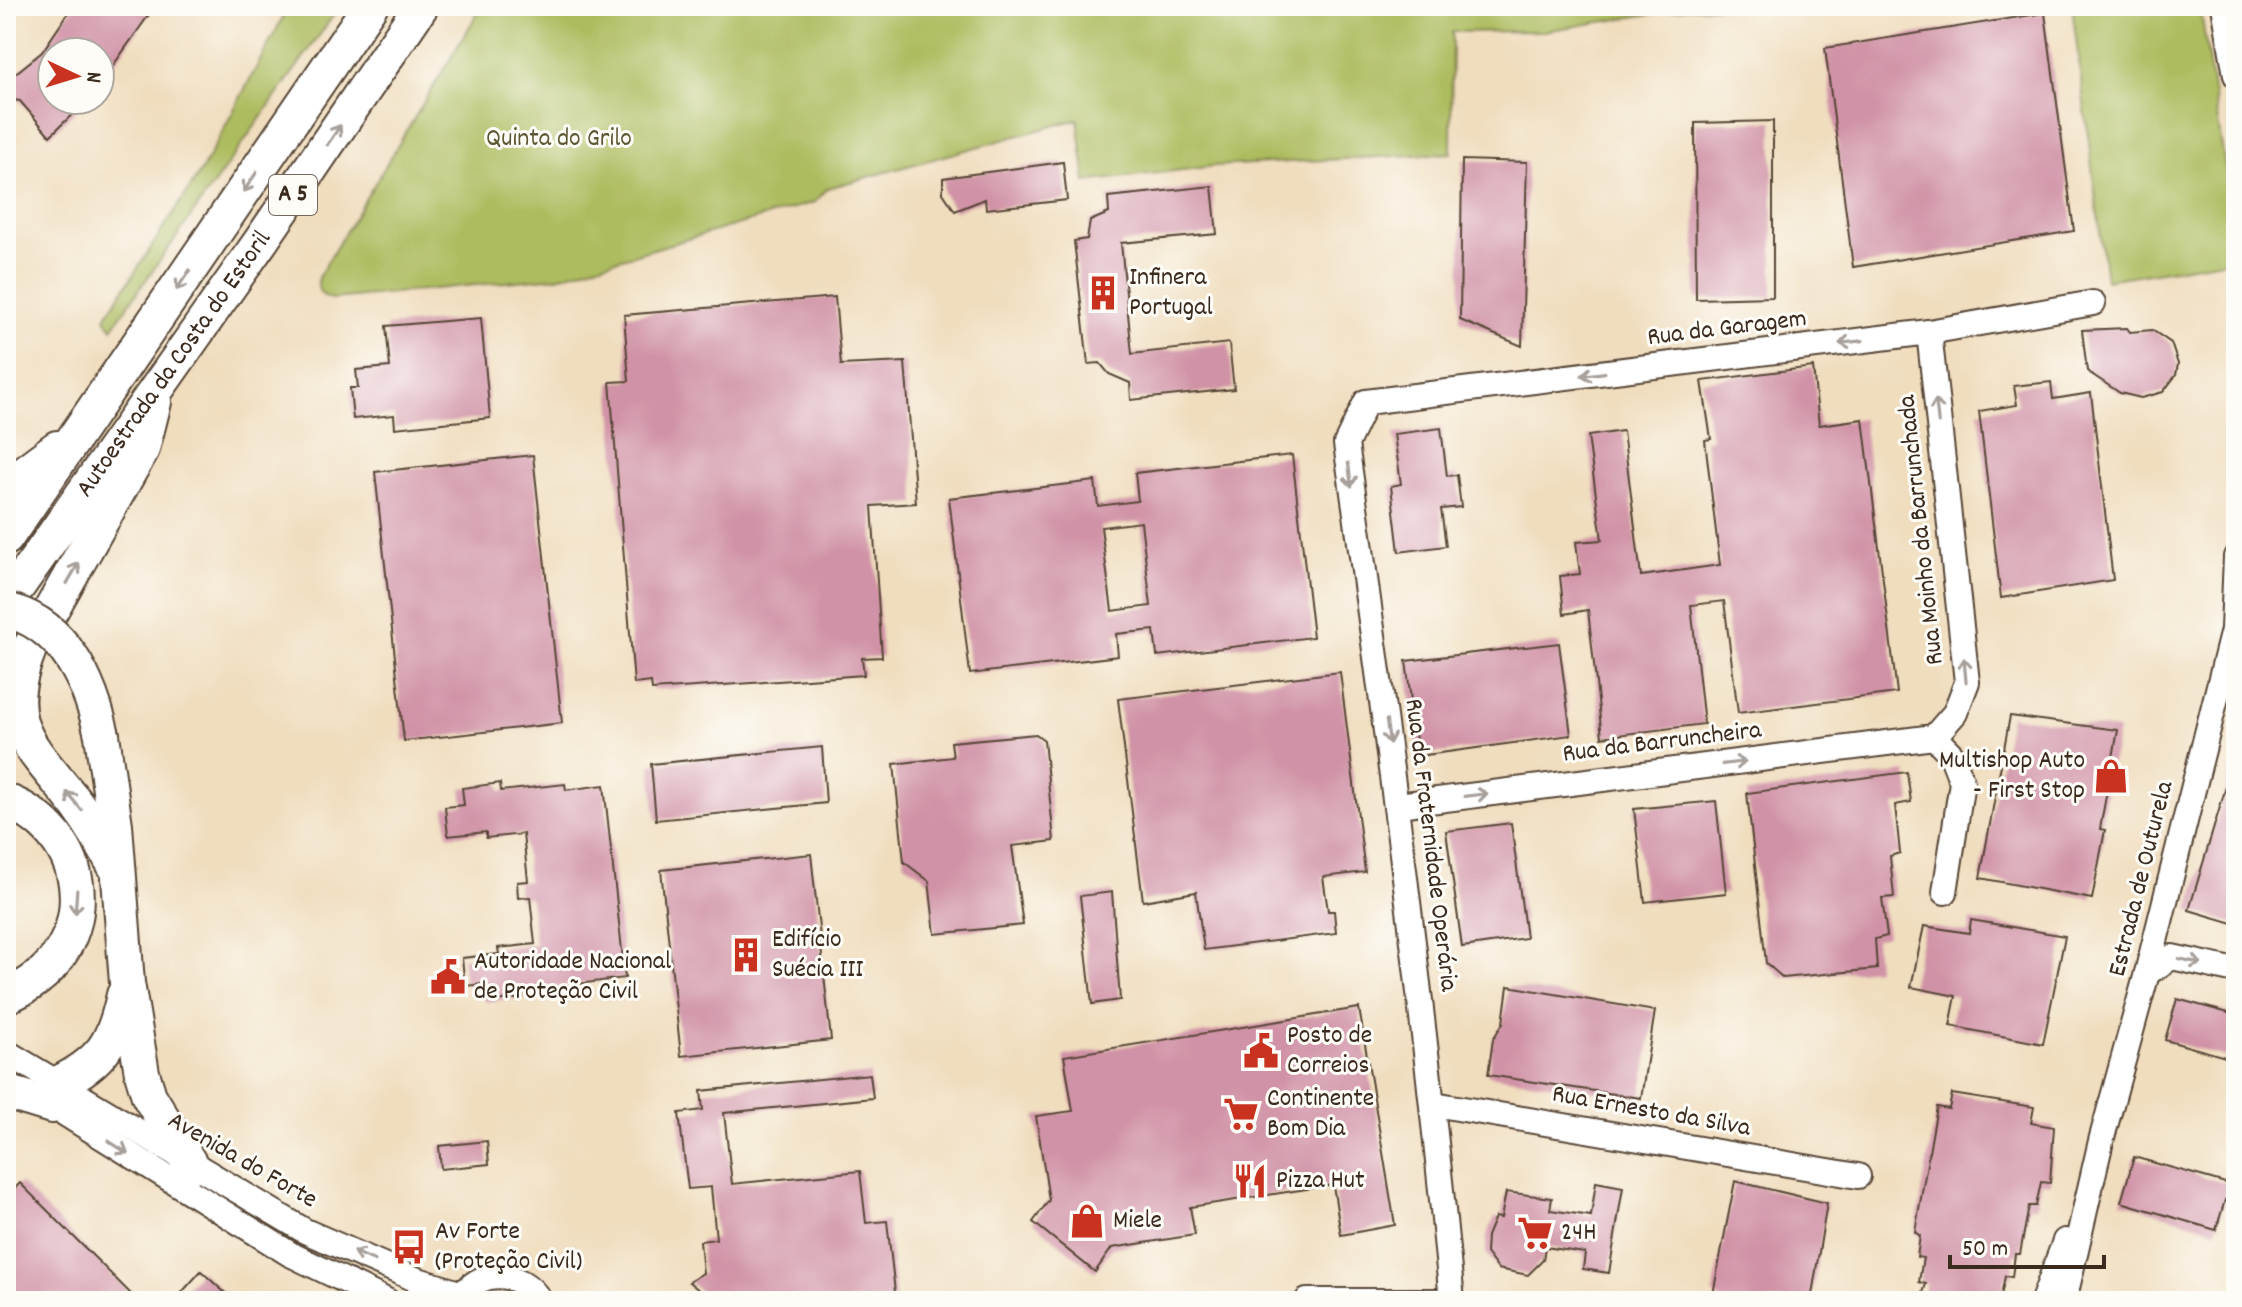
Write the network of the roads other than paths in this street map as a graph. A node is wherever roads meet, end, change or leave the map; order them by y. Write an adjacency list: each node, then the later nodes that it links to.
1 (370, 6): 9 (highway, Autoestrada da Costa do Estoril / A 5, one-way to 9)
2 (421, 6): 7 (highway, Autoestrada da Costa do Estoril / A 5, one-way to 2)
3 (2224, 6): 4 (street)
4 (2236, 75)
5 (2093, 303): 6 (street, Rua da Garagem)
6 (1929, 332): 8 (street, Rua da Garagem, one-way to 8); 16 (street, Rua Moinho da Barrunchada, one-way to 6)
7 (160, 381): 13 (highway, Autoestrada da Costa do Estoril / A 5); 19 (highway, one-way to 7)
8 (1366, 402): 18 (street, Rua da Fraternidade Operária, one-way to 18)
9 (77, 433): 10 (highway); 11 (highway, Autoestrada da Costa do Estoril / A 5)
10 (6, 486)
11 (6, 538)
12 (2236, 557): 15 (street, Estrada de Outurela)
13 (6, 603)
14 (6, 610): 19 (highway, bridge)
15 (2234, 623): 22 (street, Estrada de Outurela)
16 (1934, 737): 18 (street, Rua da Barruncheira, one-way to 16); 20 (street)
17 (6, 801): 24 (highway, one-way to 24)
18 (1398, 805): 28 (street, Rua da Fraternidade Operária)
19 (115, 866): 23 (highway)
20 (1945, 892)
21 (2236, 971): 22 (street, one-way to 21)
22 (2147, 973): 29 (street, Estrada de Outurela)
23 (127, 983): 27 (highway); 30 (highway)
24 (6, 996)
25 (6, 1052): 27 (street, Avenida do Forte)
26 (6, 1080): 27 (street, Avenida do Forte)
27 (37, 1093): 30 (street, Avenida do Forte); 33 (street, Avenida do Forte, one-way to 33)
28 (1434, 1104): 31 (street, Rua Ernesto da Silva); 36 (street, Rua da Fraternidade Operária)
29 (2101, 1141): 37 (street, Estrada de Outurela); 38 (street, Estrada de Outurela)
30 (191, 1166): 32 (street, Avenida do Forte, one-way to 30)
31 (1858, 1176)
32 (461, 1298): 34 (street, Avenida do Forte)
33 (387, 1301)
34 (540, 1301)
35 (1307, 1301): 36 (street)
36 (1449, 1301)
37 (2043, 1301)
38 (2064, 1301)

